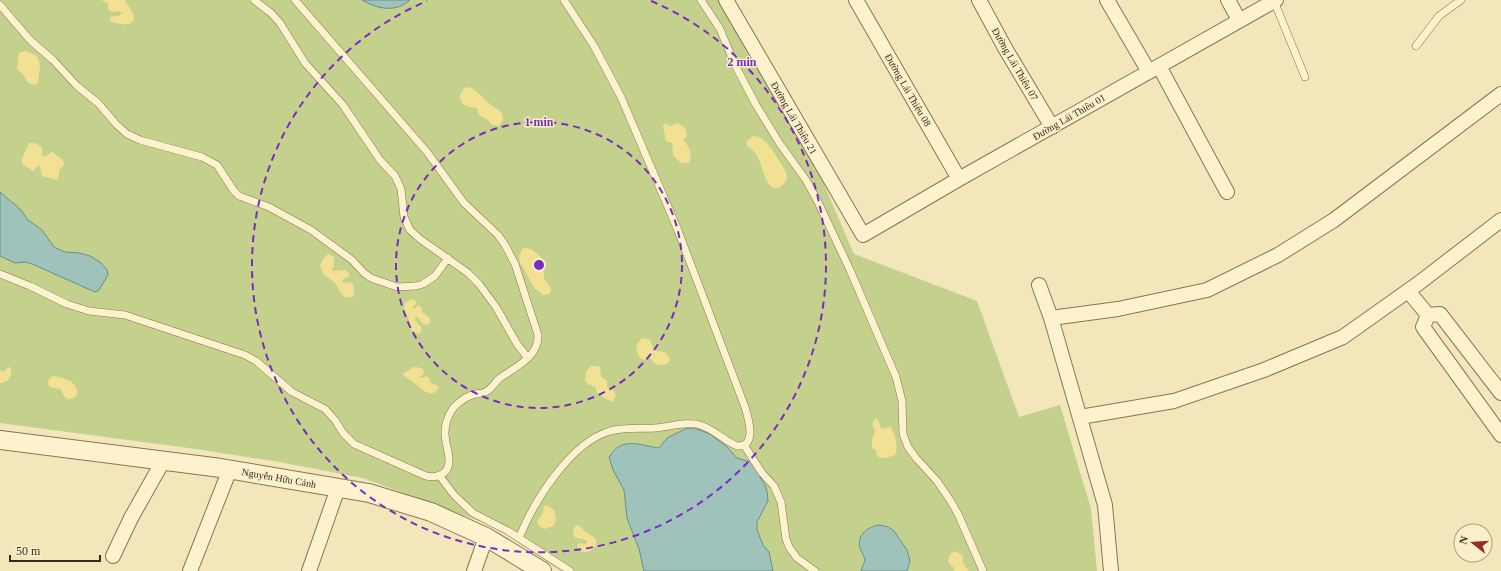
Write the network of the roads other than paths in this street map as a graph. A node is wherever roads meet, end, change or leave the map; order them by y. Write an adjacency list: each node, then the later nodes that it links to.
1 (254, 0): 23 (lane)
2 (294, 0): 29 (lane)
3 (564, 0): 35 (lane)
4 (701, 0): 49 (lane)
5 (726, 0): 22 (street, Đường Lái Thiêu 21)
6 (856, 0): 19 (street, Đường Lái Thiêu 08)
7 (979, 0): 18 (street, Đường Lái Thiêu 07)
8 (1107, 0): 15 (street)
9 (1228, 0): 13 (street)
10 (1461, 0): 14 (lane)
11 (1275, 1): 13 (street, Đường Lái Thiêu 01); 16 (lane)
12 (0, 5): 23 (lane)
13 (1239, 20): 15 (street, Đường Lái Thiêu 01)
14 (1416, 46)
15 (1154, 69): 18 (street, Đường Lái Thiêu 01); 20 (street)
16 (1305, 77)
17 (1501, 94): 28 (street)
18 (1052, 127): 19 (street, Đường Lái Thiêu 01)
19 (959, 179): 22 (street, Đường Lái Thiêu 01)
20 (1227, 192)
21 (1501, 220): 26 (street)
22 (863, 235)
23 (448, 258): 29 (lane)
24 (0, 274): 38 (lane)
25 (1039, 285): 28 (street)
26 (1408, 291): 27 (street); 31 (street)
27 (1428, 315): 30 (street); 32 (street)
28 (1051, 318): 31 (street)
29 (528, 358): 38 (lane)
30 (1501, 393)
31 (1080, 417): 50 (street)
32 (1496, 420): 33 (street)
33 (1501, 435)
34 (0, 440): 36 (street, Nguyễn Hữu Cảnh)
35 (744, 445): 41 (lane); 48 (lane)
36 (163, 461): 37 (street, Nguyễn Hữu Cảnh); 42 (street)
37 (230, 469): 39 (street, Nguyễn Hữu Cảnh); 43 (street)
38 (440, 475): 41 (lane)
39 (338, 488): 40 (street, Nguyễn Hữu Cảnh); 44 (street)
40 (486, 537): 45 (street); 46 (street, Nguyễn Hữu Cảnh)
41 (519, 538): 47 (lane)
42 (114, 556)
43 (190, 571)
44 (310, 571)
45 (474, 571)
46 (542, 571)
47 (570, 571)
48 (815, 571)
49 (983, 571)
50 (1111, 571)

